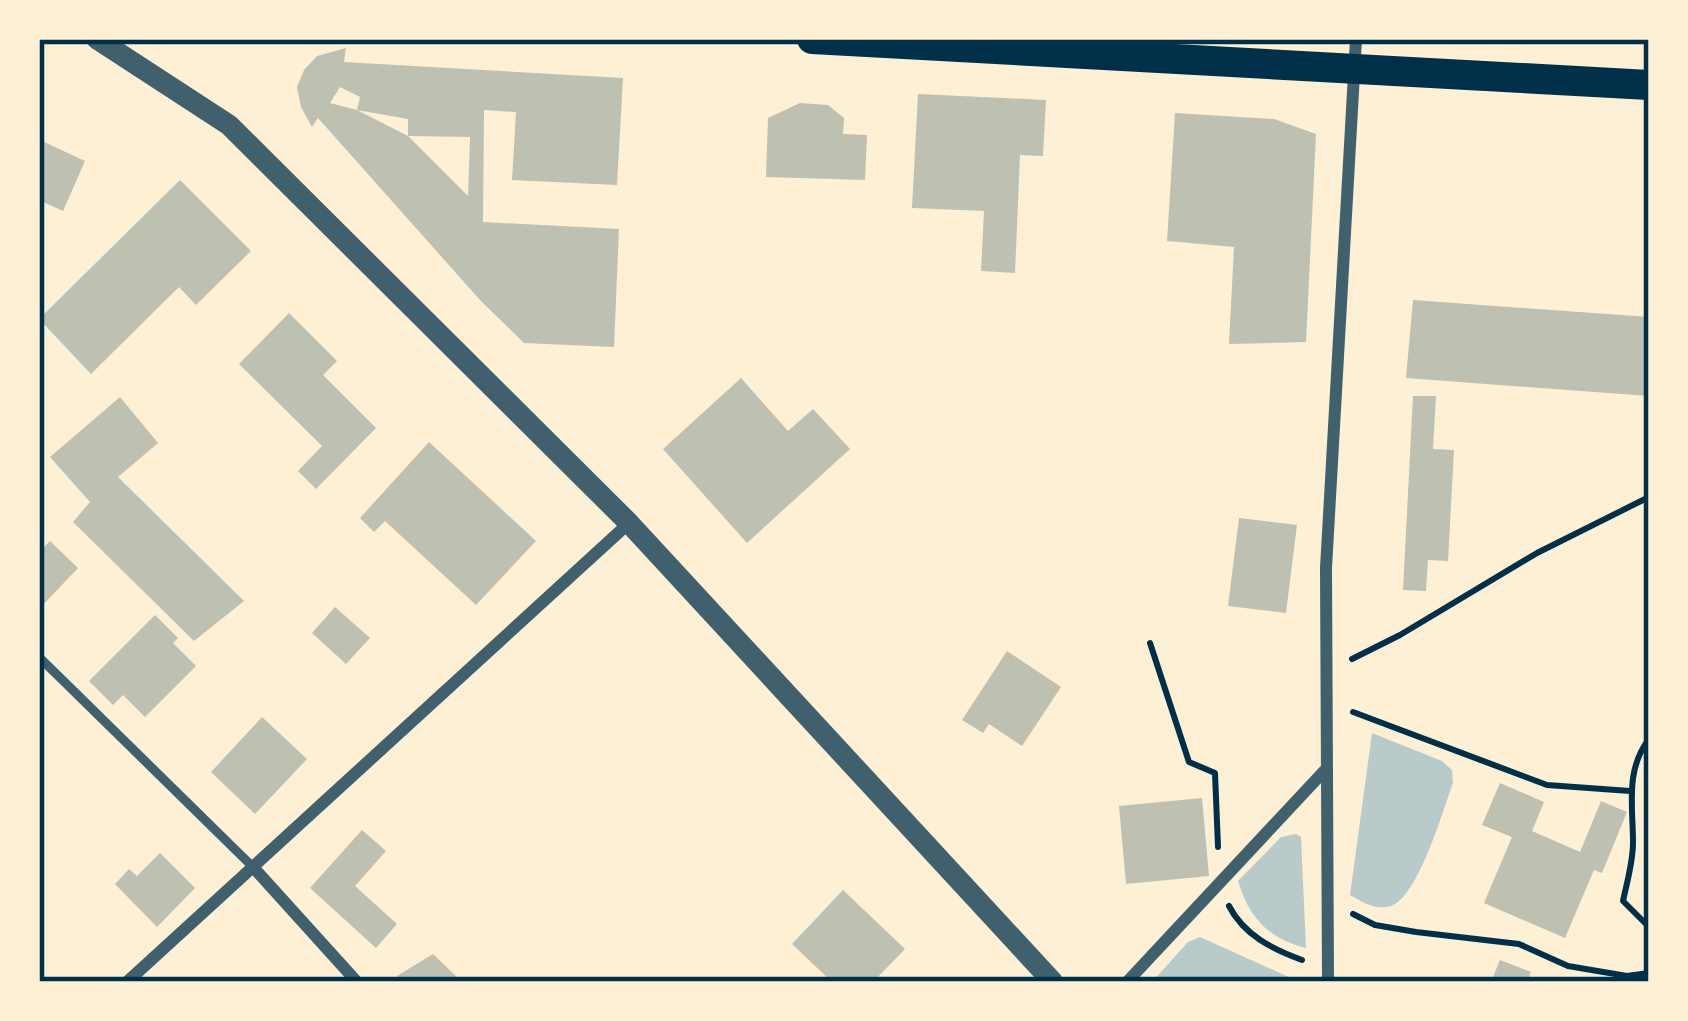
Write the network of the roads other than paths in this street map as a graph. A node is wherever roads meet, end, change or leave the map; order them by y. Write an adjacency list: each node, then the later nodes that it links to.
1 (98, 39): 6 (street)
2 (812, 39): 4 (main road)
3 (1356, 39): 4 (street)
4 (1353, 71): 5 (main road); 8 (street)
5 (1649, 85)
6 (629, 523): 9 (street); 13 (street)
7 (39, 657): 9 (lane)
8 (1327, 768): 10 (street); 14 (street)
9 (253, 867): 11 (street); 12 (street)
10 (1328, 976)
11 (127, 982)
12 (357, 982)
13 (1053, 982)
14 (1127, 982)

